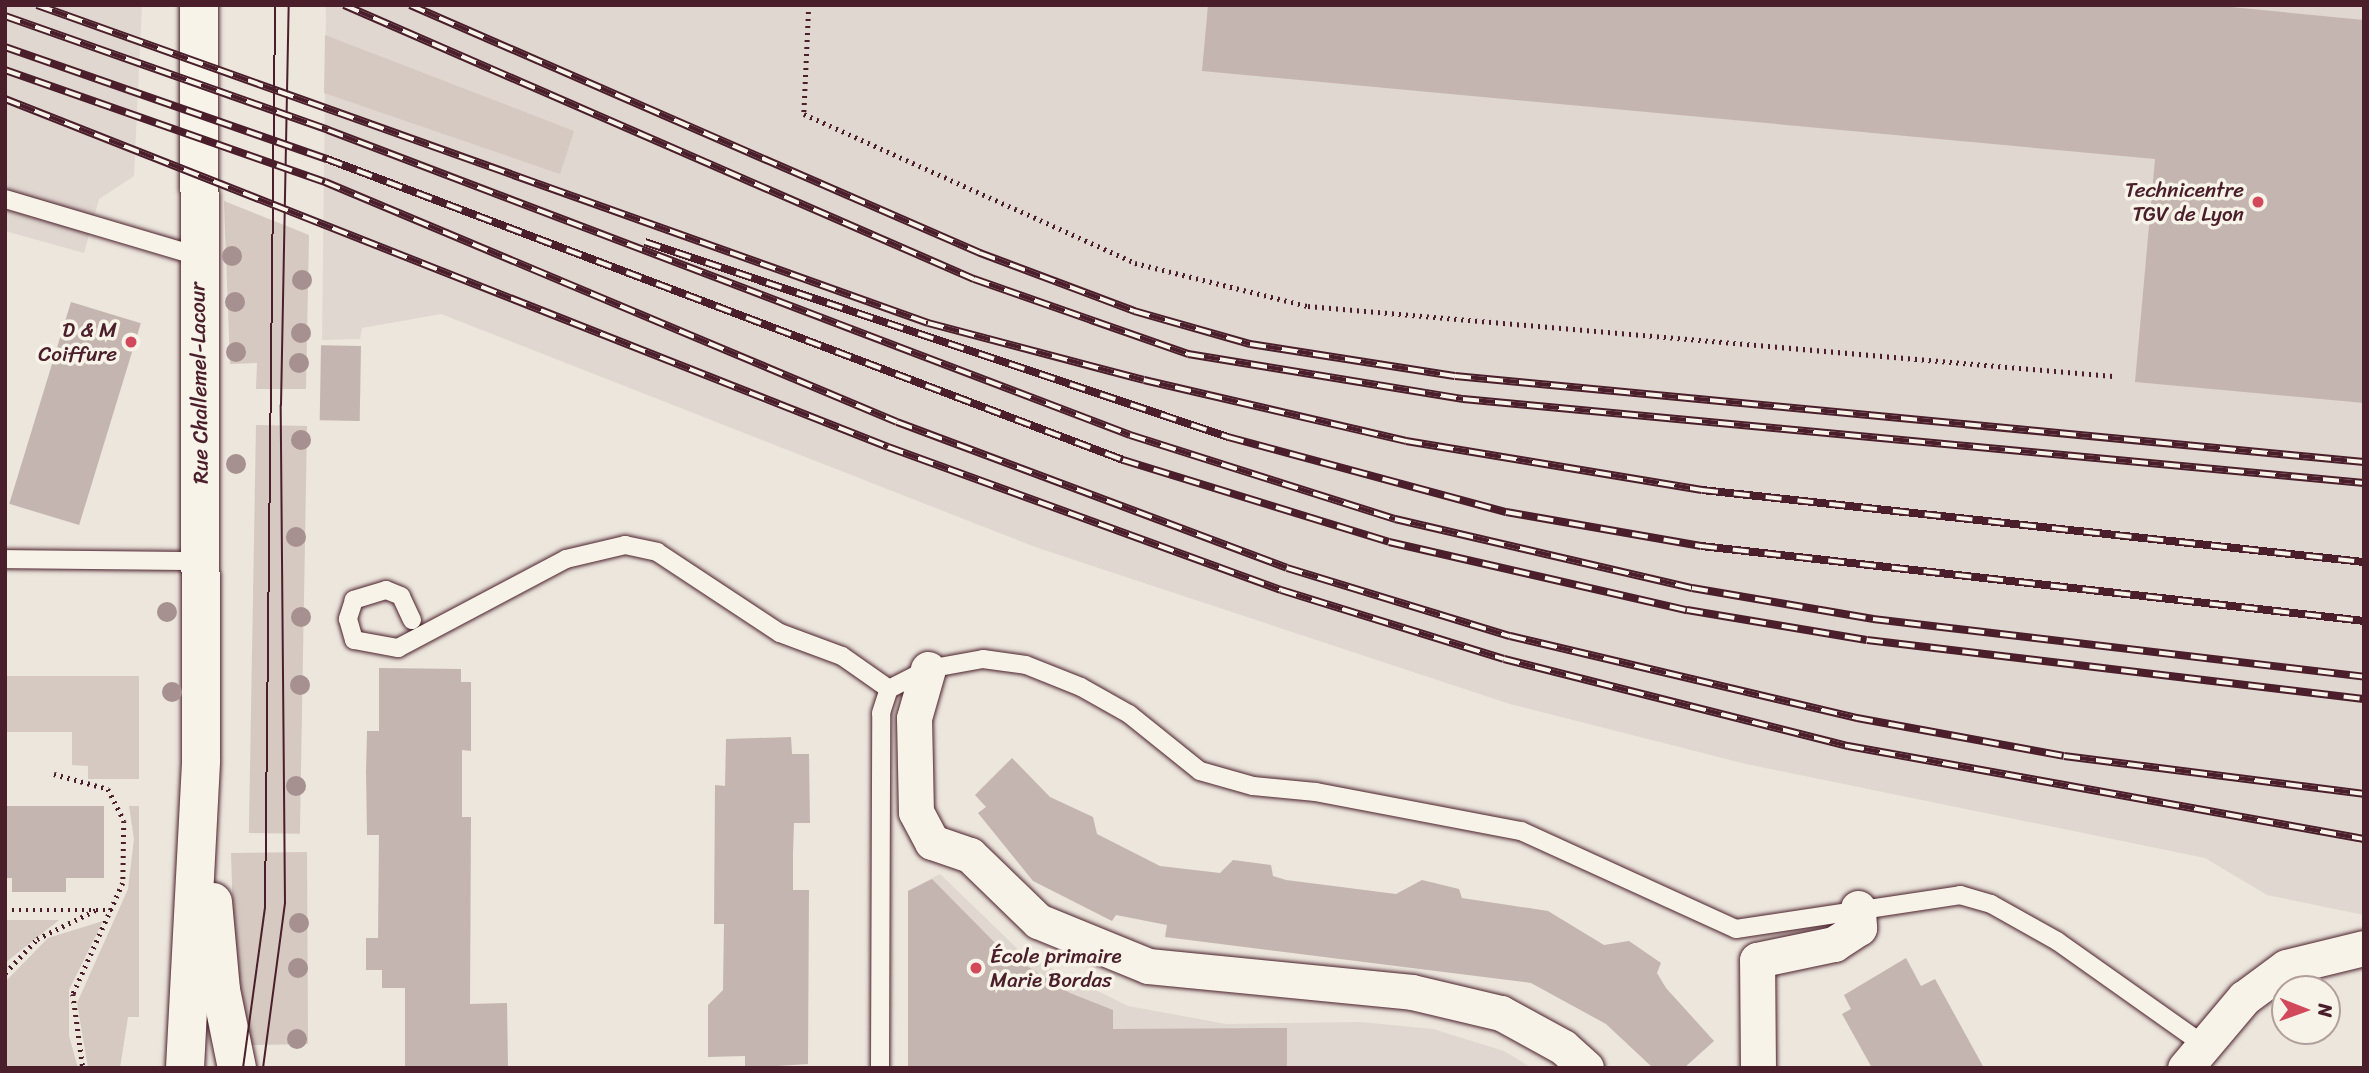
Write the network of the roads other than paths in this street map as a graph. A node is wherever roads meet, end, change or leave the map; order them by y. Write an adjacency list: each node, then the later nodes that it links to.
1 (199, 5): 3 (street, Rue Challemel-Lacour)
2 (5, 199): 3 (lane)
3 (198, 256): 5 (street, Rue Challemel-Lacour)
4 (5, 559): 5 (lane)
5 (200, 561): 9 (street, Rue Challemel-Lacour)
6 (412, 620): 8 (lane)
7 (928, 670): 8 (lane); 10 (lane); 16 (street)
8 (889, 689): 15 (lane)
9 (201, 760): 13 (street, Rue Challemel-Lacour); 14 (street, Rue Challemel-Lacour)
10 (1858, 908): 12 (lane); 17 (street)
11 (2364, 948): 12 (street)
12 (2193, 1056)
13 (185, 1068)
14 (237, 1068)
15 (880, 1068)
16 (1586, 1068)
17 (1758, 1068)

